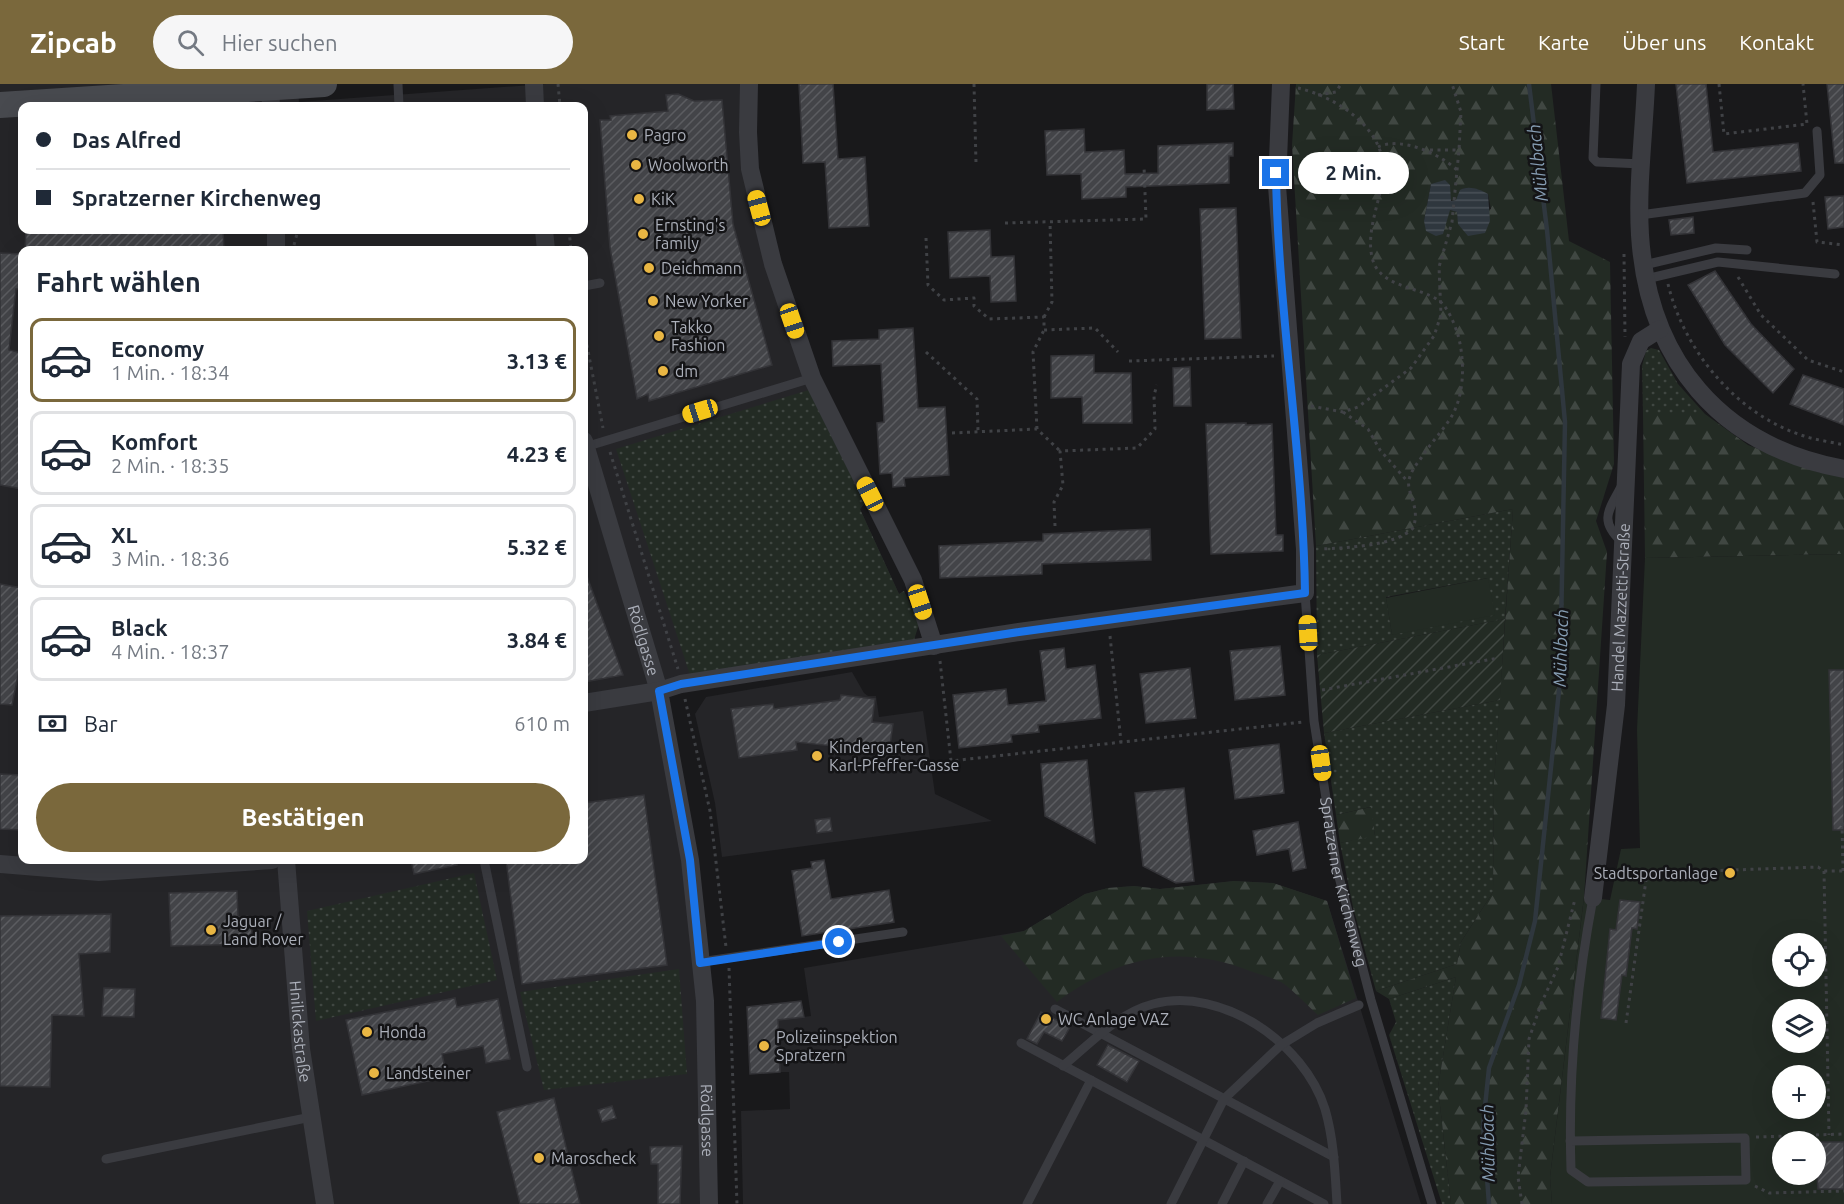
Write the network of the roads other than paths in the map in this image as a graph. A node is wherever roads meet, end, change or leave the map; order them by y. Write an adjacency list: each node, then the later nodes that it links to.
1 (324, 84): 8 (street)
2 (398, 84): 10 (lane)
3 (534, 84): 11 (street)
4 (749, 84): 23 (street)
5 (1281, 84): 27 (street, Spratzerner Kirchenweg)
6 (1596, 84): 15 (lane)
7 (1646, 84): 15 (street)
8 (271, 97): 9 (street)
9 (102, 102)
10 (399, 102)
11 (535, 102)
12 (18, 104): 13 (street)
13 (0, 105)
14 (1817, 131): 16 (lane)
15 (1642, 164): 16 (street)
16 (1640, 215): 18 (street)
17 (1747, 250): 18 (lane)
18 (1645, 272): 19 (lane); 22 (street)
19 (1835, 274)
20 (600, 283): 21 (lane)
21 (588, 285)
22 (1660, 329): 26 (street); 35 (street, Handel Mazzetti-Straße)
23 (812, 378): 24 (lane); 28 (street)
24 (588, 443)
25 (588, 457): 29 (street, Rödlgasse)
26 (1844, 469)
27 (1305, 593): 28 (street); 62 (lane, Spratzerner Kirchenweg)
28 (934, 646): 29 (street)
29 (659, 691): 30 (street); 37 (street, Rödlgasse)
30 (588, 702)
31 (0, 864): 32 (street)
32 (214, 864)
33 (286, 864): 47 (street, Hnilickastraße)
34 (485, 864): 44 (lane)
35 (1585, 894): 49 (lane)
36 (903, 932): 37 (lane)
37 (700, 963): 55 (street, Rödlgasse)
38 (1359, 1005): 42 (lane)
39 (1055, 1009): 40 (lane)
40 (1102, 1034): 42 (lane); 43 (lane); 46 (lane)
41 (1021, 1043): 43 (lane)
42 (1281, 1045): 46 (lane); 50 (lane)
43 (1063, 1066): 45 (lane)
44 (527, 1067)
45 (1091, 1080): 48 (lane); 56 (lane)
46 (1224, 1100): 48 (lane); 50 (lane)
47 (311, 1118): 51 (lane); 54 (street, Hnilickastraße)
48 (1203, 1140): 52 (lane); 57 (lane)
49 (1570, 1141): 49 (lane)
50 (1334, 1157): 61 (lane)
51 (106, 1159)
52 (1244, 1161): 53 (lane); 58 (lane)
53 (1280, 1181): 59 (lane); 60 (lane)
54 (325, 1204)
55 (709, 1204)
56 (1027, 1204)
57 (1170, 1204)
58 (1222, 1204)
59 (1267, 1204)
60 (1324, 1204)
61 (1336, 1204)
62 (1432, 1204)

